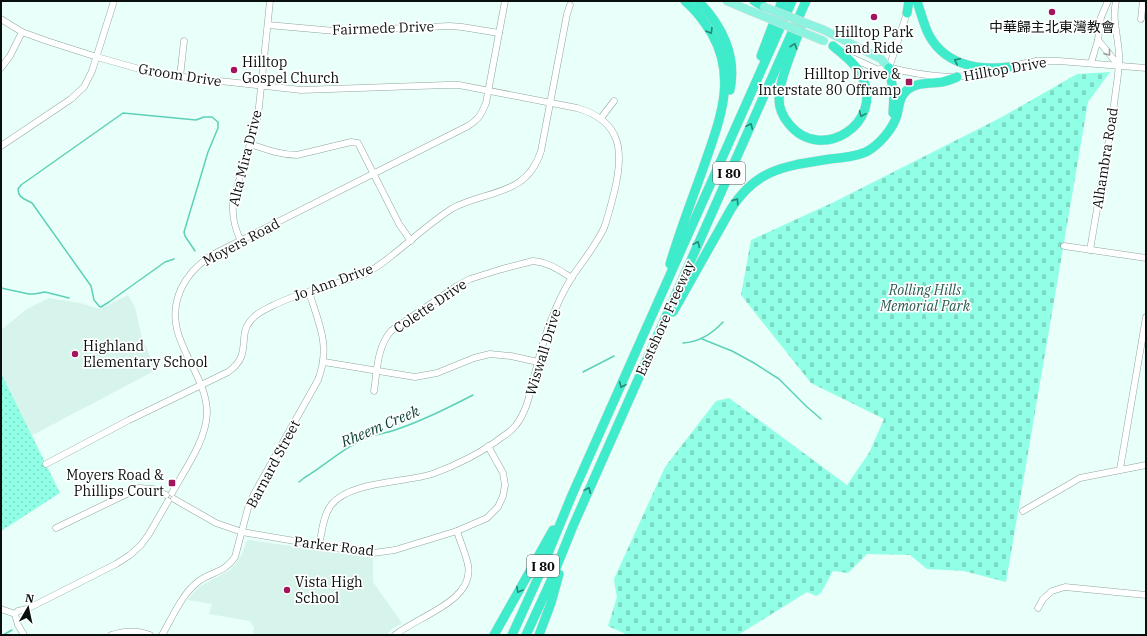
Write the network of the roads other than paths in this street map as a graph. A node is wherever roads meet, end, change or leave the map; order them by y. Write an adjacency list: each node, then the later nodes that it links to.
1 (114, 1): 29 (street)
2 (270, 1): 23 (street, Alta Mira Drive)
3 (505, 1): 25 (street, Moyers Road)
4 (684, 1): 44 (highway, one-way to 44)
5 (698, 1): 44 (highway)
6 (727, 1): 28 (main road, Hilltop Drive, bridge)
7 (750, 1): 19 (main road, Hilltop Drive)
8 (754, 1): 19 (highway)
9 (782, 1): 43 (highway)
10 (792, 1): 43 (highway, Eastshore Freeway / I 80)
11 (806, 1): 58 (highway, Eastshore Freeway / I 80, one-way to 11)
12 (809, 1): 28 (highway, one-way to 12)
13 (909, 1): 20 (highway)
14 (917, 1): 32 (highway, one-way to 14)
15 (1108, 1): 26 (street)
16 (1116, 1): 31 (street, Alhambra Road)
17 (1143, 1): 22 (street)
18 (570, 5): 41 (street, Jo Ann Drive)
19 (764, 6): 34 (main road, Hilltop Drive, bridge)
20 (907, 13): 34 (street)
21 (1, 19): 24 (street, Groom Drive)
22 (1141, 19)
23 (268, 25): 25 (street, Fairmede Drive); 38 (street, Alta Mira Drive)
24 (22, 32): 29 (street, Groom Drive); 33 (street)
25 (499, 33): 39 (street, Moyers Road)
26 (1098, 40): 30 (street); 31 (street, one-way to 31)
27 (184, 41): 36 (street)
28 (833, 46): 34 (street, Hilltop Drive)
29 (97, 58): 36 (street, Groom Drive); 47 (street)
30 (1091, 63): 31 (street, Hilltop Drive); 32 (street, Hilltop Drive)
31 (1119, 66): 35 (street, Hilltop Drive); 52 (street, Alhambra Road)
32 (1009, 67): 37 (street, Hilltop Drive)
33 (1, 68)
34 (888, 68): 37 (street, Hilltop Drive); 45 (highway)
35 (1146, 68)
36 (180, 77): 38 (street, Groom Drive)
37 (957, 77): 45 (highway)
38 (261, 86): 39 (street, Groom Drive); 46 (street, Alta Mira Drive)
39 (488, 91): 41 (street, Wiswall Drive); 48 (street, Moyers Road)
40 (614, 101): 42 (street)
41 (550, 102): 42 (street, Wiswall Drive); 50 (street, Jo Ann Drive)
42 (601, 118): 54 (street, Wiswall Drive)
43 (736, 127): 56 (highway, Eastshore Freeway / I 80)
44 (716, 131): 56 (highway)
45 (878, 142): 58 (highway, one-way to 45)
46 (250, 144): 48 (street); 49 (street, Alta Mira Drive)
47 (1, 146)
48 (373, 174): 49 (street, Moyers Road); 50 (street)
49 (241, 241): 62 (street, Moyers Road)
50 (411, 241): 55 (street, Jo Ann Drive)
51 (1064, 246): 52 (street)
52 (1090, 250): 53 (street)
53 (1146, 258)
54 (572, 278): 60 (street, Wiswall Drive); 61 (street, Colette Drive)
55 (309, 292): 59 (street, Barnard Street); 62 (street, Jo Ann Drive)
56 (660, 298): 68 (highway, Eastshore Freeway / I 80, one-way to 68)
57 (1146, 317): 67 (street)
58 (653, 344): 71 (highway, Eastshore Freeway / I 80, one-way to 58)
59 (324, 362): 61 (street); 74 (street, Barnard Street)
60 (538, 362): 61 (street); 64 (street, Wiswall Drive)
61 (377, 372): 63 (street, Colette Drive)
62 (200, 384): 65 (street, Jo Ann Drive); 69 (street, Moyers Road)
63 (374, 391)
64 (488, 446): 73 (street, Parker Road); 75 (street, Wiswall Drive)
65 (46, 464)
66 (1146, 465): 67 (street)
67 (1120, 469): 70 (street)
68 (572, 495): 85 (highway, one-way to 85); 86 (highway, Eastshore Freeway / I 80)
69 (170, 497): 72 (street, Parker Road); 74 (street, Parker Road); 79 (street, Moyers Road)
70 (1024, 511)
71 (573, 526): 87 (highway, Eastshore Freeway / I 80); 88 (highway)
72 (56, 528)
73 (457, 530): 75 (street, Parker Road); 84 (street)
74 (242, 532): 75 (street, Parker Road); 83 (street, Barnard Street)
75 (319, 546)
76 (1146, 595): 77 (street)
77 (1038, 608)
78 (1, 609): 79 (street)
79 (14, 612): 80 (street)
80 (24, 635)
81 (111, 635): 82 (street)
82 (150, 635)
83 (162, 635)
84 (396, 635)
85 (494, 635)
86 (512, 635)
87 (526, 635)
88 (539, 635)

